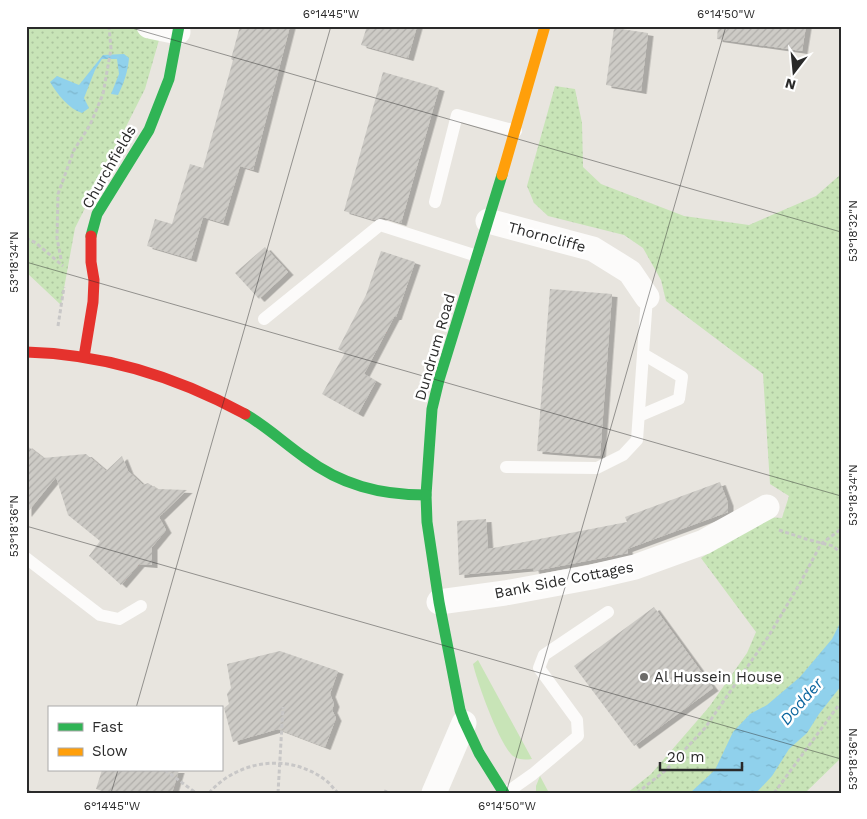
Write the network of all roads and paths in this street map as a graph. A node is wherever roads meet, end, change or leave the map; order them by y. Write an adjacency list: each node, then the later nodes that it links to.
1 (109, 26): 5 (path)
2 (149, 26): 4 (street)
3 (545, 26): 6 (main road, Dundrum Road)
4 (179, 29): 11 (main road, Churchfields)
5 (108, 62)
6 (516, 131): 7 (lane); 8 (main road, Dundrum Road)
7 (435, 202)
8 (488, 221): 10 (main road, Dundrum Road); 12 (street, Thorncliffe)
9 (26, 238): 11 (path)
10 (477, 256): 13 (lane); 19 (main road, Dundrum Road)
11 (94, 280): 16 (main road, Churchfields)
12 (647, 297): 15 (lane)
13 (264, 319)
14 (26, 352): 16 (main road)
15 (643, 354): 17 (lane); 17 (lane)
16 (84, 357): 19 (main road)
17 (639, 416): 18 (lane)
18 (506, 467)
19 (426, 495): 25 (main road, Dundrum Road)
20 (767, 507): 25 (street, Bank Side Cottages)
21 (841, 529): 22 (path)
22 (821, 544): 23 (path); 39 (path)
23 (841, 553)
24 (26, 558): 26 (lane)
25 (439, 602): 30 (main road, Dundrum Road)
26 (141, 606)
27 (608, 612): 38 (lane)
28 (841, 702): 40 (path)
29 (283, 706): 31 (path)
30 (464, 723): 37 (street); 38 (main road, Dundrum Road)
31 (280, 763): 34 (path); 35 (path); 36 (path)
32 (168, 772): 33 (path)
33 (196, 793)
34 (209, 793)
35 (278, 793)
36 (338, 793)
37 (434, 793)
38 (505, 793)
39 (636, 793)
40 (774, 793)

